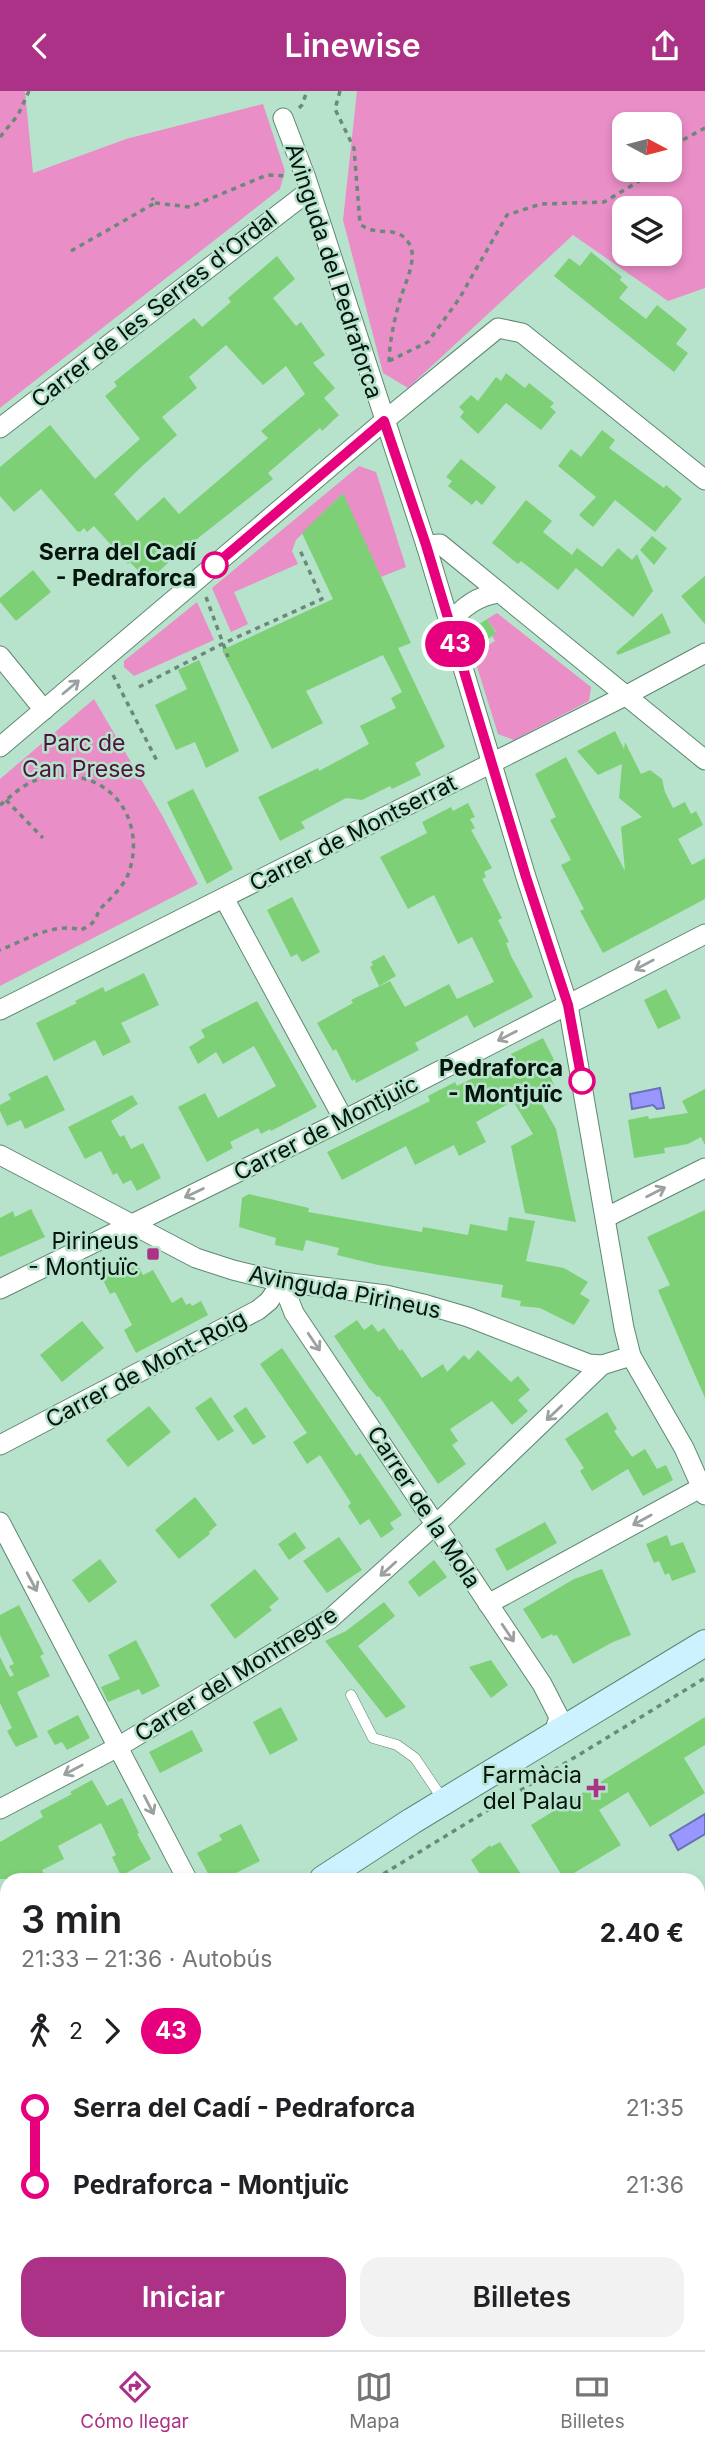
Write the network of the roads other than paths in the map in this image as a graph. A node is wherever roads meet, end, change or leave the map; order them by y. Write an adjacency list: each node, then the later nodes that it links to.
1 (283, 118): 2 (street, Avinguda del Pedraforca)
2 (307, 185): 3 (street, Avinguda del Pedraforca); 4 (street, Carrer de les Serres d'Ordal)
3 (384, 421): 5 (street); 6 (street, Avinguda del Pedraforca); 13 (street, one-way to 3)
4 (0, 428)
5 (705, 480)
6 (426, 545): 7 (street, Avinguda del Pedraforca); 8 (street)
7 (433, 565): 8 (street); 9 (street, Avinguda del Pedraforca)
8 (494, 590): 9 (street); 12 (street)
9 (449, 624): 16 (street, Avinguda del Pedraforca)
10 (705, 653): 12 (street, Carrer de Montserrat)
11 (0, 656): 13 (street)
12 (625, 696): 15 (street); 16 (street, Carrer de Montserrat)
13 (44, 711): 14 (street)
14 (0, 747)
15 (705, 760)
16 (491, 762): 17 (street, Carrer de Montserrat); 19 (street, Avinguda del Pedraforca)
17 (224, 898): 20 (street, Carrer de Montserrat); 21 (street)
18 (705, 933): 19 (street, Carrer de Montjuïc, one-way to 19)
19 (568, 1005): 21 (street, Carrer de Montjuïc, one-way to 21); 24 (street, Avinguda del Pedraforca)
20 (0, 1010)
21 (344, 1120): 25 (street, Carrer de Montjuïc, one-way to 25)
22 (0, 1155): 25 (street, Avinguda Pirineus)
23 (705, 1168): 24 (street, one-way to 23)
24 (607, 1217): 28 (street, Avinguda del Pedraforca)
25 (133, 1224): 26 (street, Avinguda Pirineus); 27 (street, Carrer de Montjuïc)
26 (282, 1282): 29 (street, Avinguda Pirineus); 30 (street, Carrer de Mont-Roig); 33 (street, Carrer de la Mola, one-way to 33)
27 (0, 1289)
28 (631, 1356): 29 (street); 31 (street)
29 (602, 1365): 33 (street, Carrer del Montnegre, one-way to 33)
30 (0, 1445)
31 (703, 1491): 34 (street, one-way to 34)
32 (0, 1522): 38 (street, one-way to 38)
33 (437, 1524): 34 (street, Carrer de la Mola); 38 (street, Carrer del Montnegre, one-way to 38)
34 (488, 1604): 37 (street, Carrer de la Mola, one-way to 37)
35 (705, 1643): 37 (street)
36 (351, 1695): 39 (lane)
37 (554, 1733): 39 (street)
38 (118, 1747): 40 (street, Carrer del Montnegre, one-way to 40); 41 (street, one-way to 41)
39 (444, 1802): 42 (street)
40 (0, 1809)
41 (184, 1873)
42 (332, 1873)

